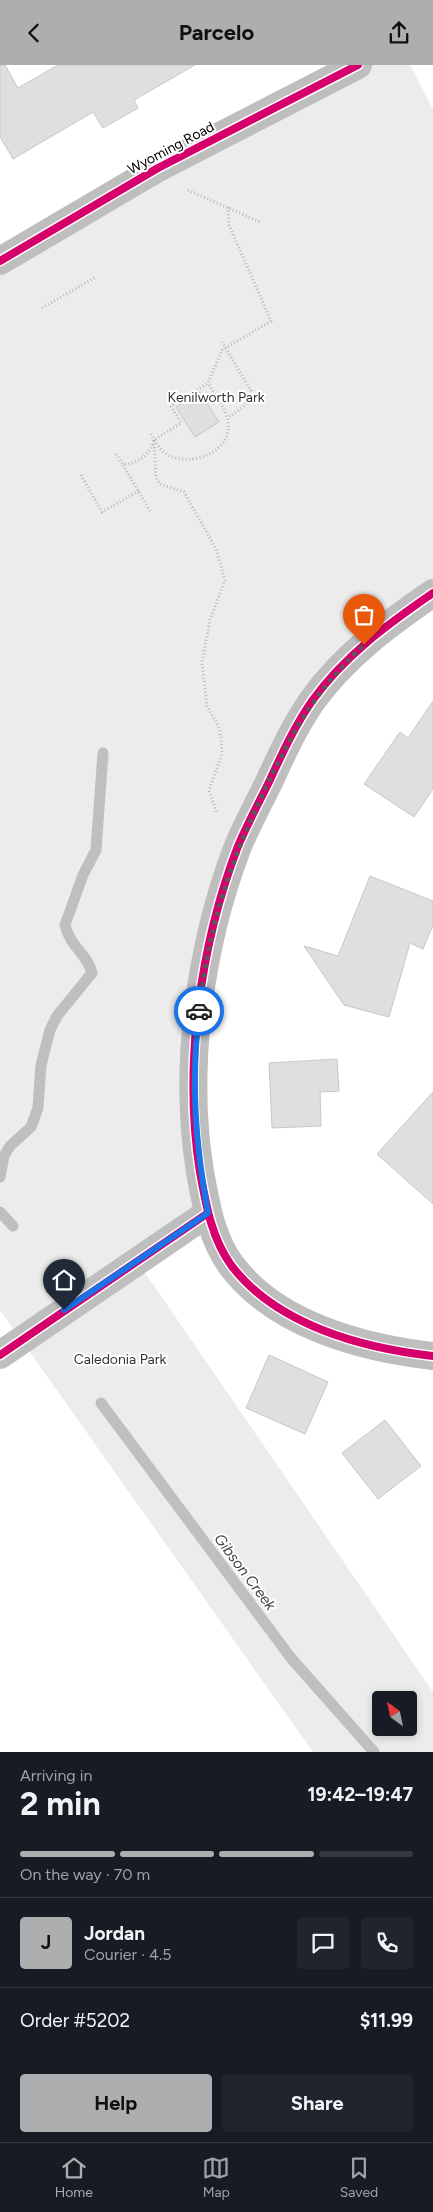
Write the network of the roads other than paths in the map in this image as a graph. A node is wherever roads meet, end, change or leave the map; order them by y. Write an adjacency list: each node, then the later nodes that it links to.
1 (358, 65): 2 (street, Wyoming Road)
2 (0, 261)
3 (433, 593): 4 (street)
4 (208, 1213): 5 (street); 6 (street)
5 (0, 1355)
6 (433, 1356)

